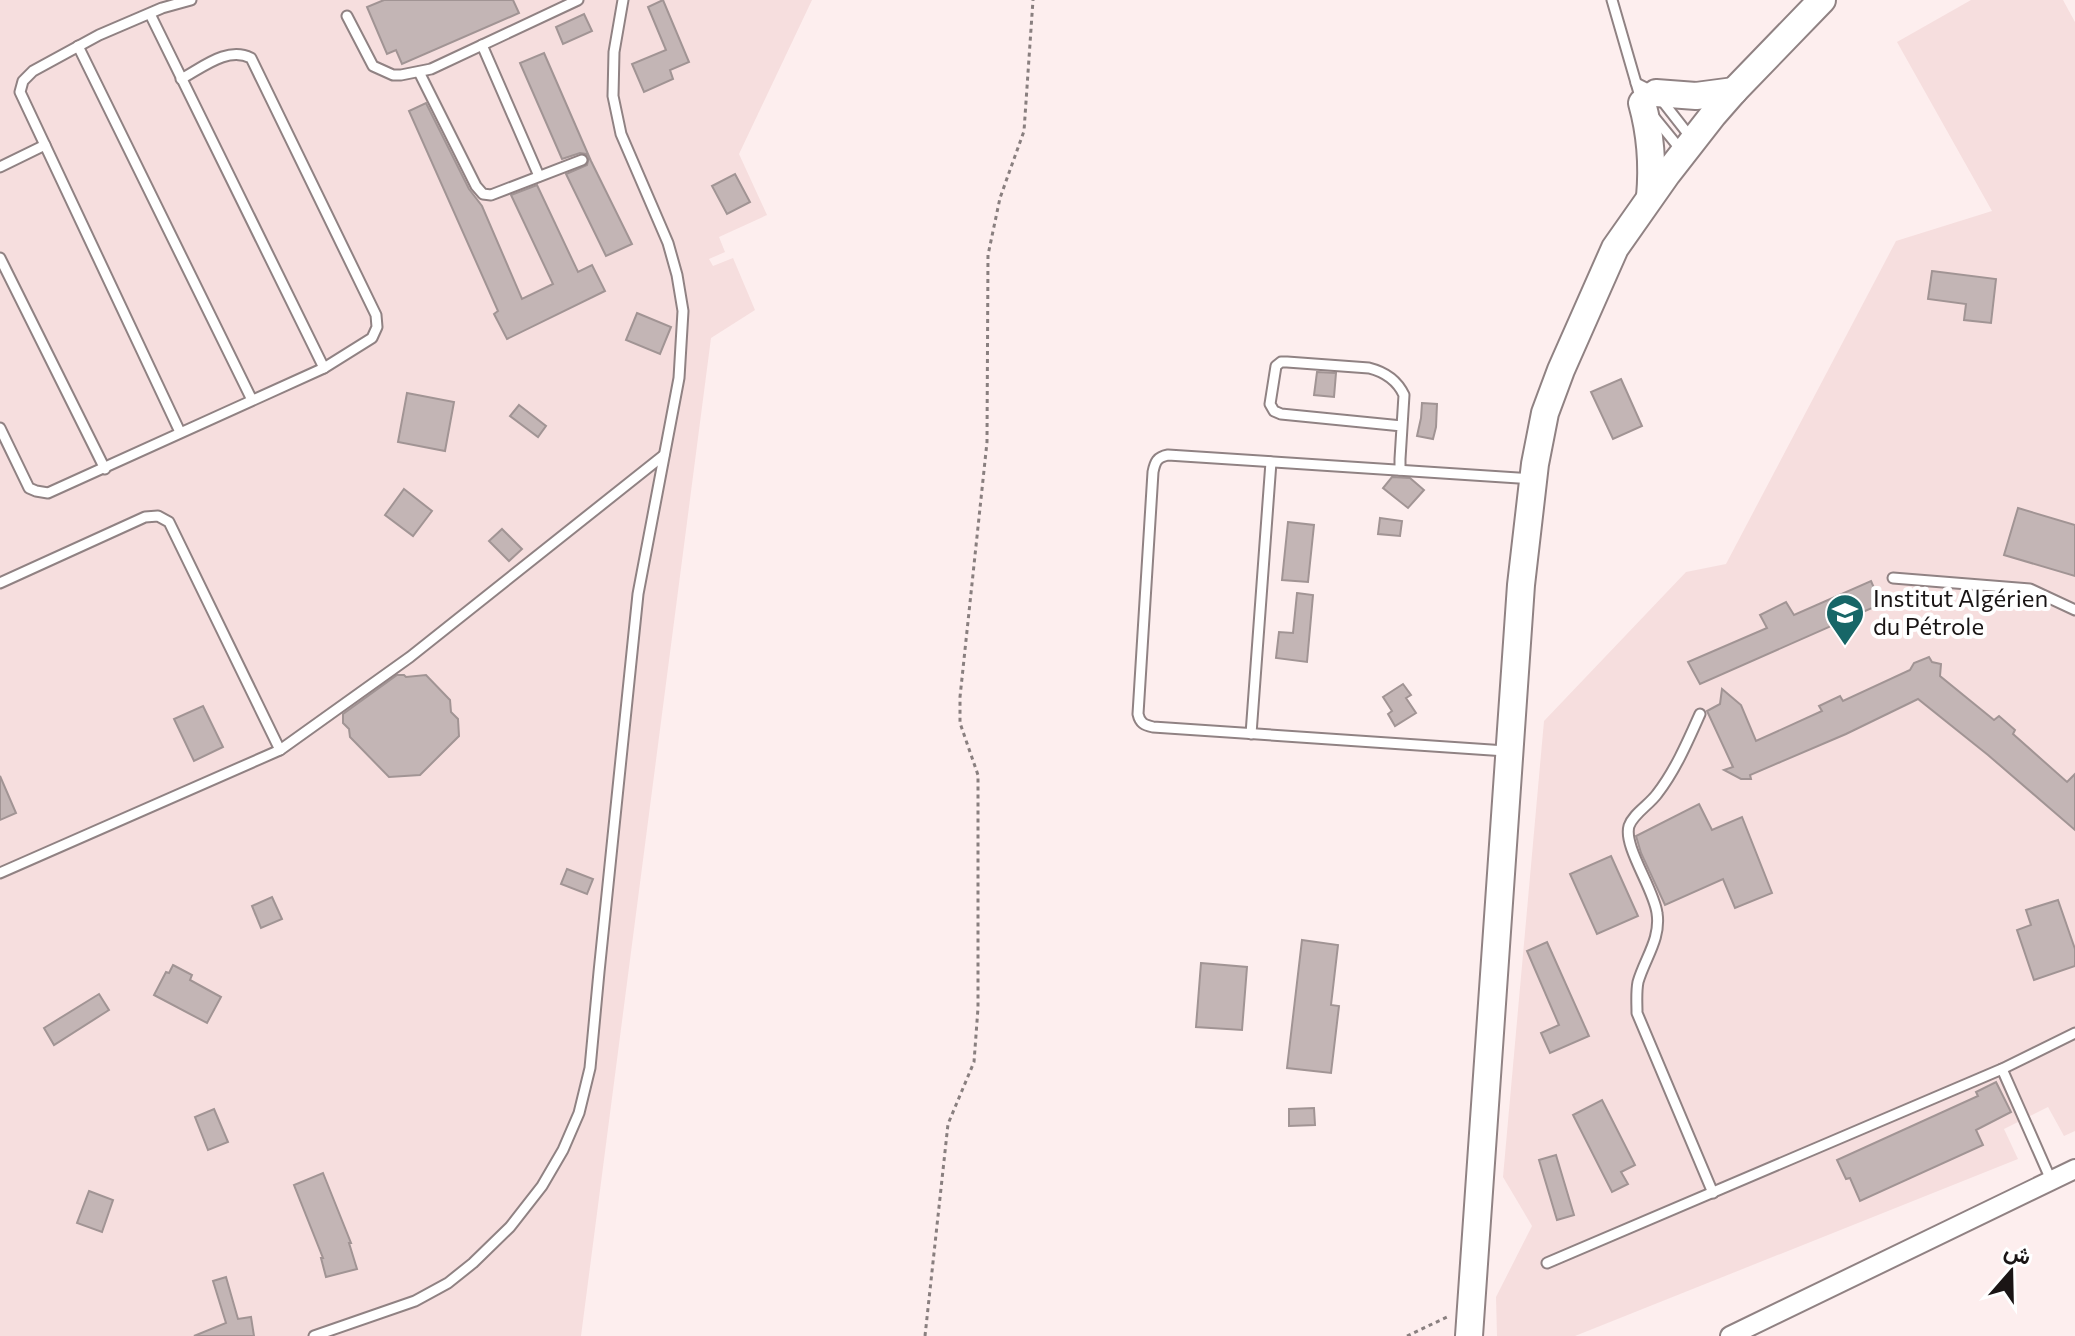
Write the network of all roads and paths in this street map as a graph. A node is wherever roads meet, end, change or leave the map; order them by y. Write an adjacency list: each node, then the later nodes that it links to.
1 (191, 0): 7 (lane)
2 (578, 0): 9 (lane)
3 (623, 0): 27 (lane)
4 (1033, 0): 48 (path)
5 (1612, 0): 14 (lane)
6 (1822, 0): 13 (main road)
7 (150, 14): 10 (lane); 12 (lane)
8 (347, 16): 11 (lane)
9 (482, 45): 11 (lane); 19 (lane)
10 (78, 46): 15 (lane); 23 (lane)
11 (419, 72): 19 (lane)
12 (181, 79): 22 (lane); 22 (lane)
13 (1734, 91): 14 (main road); 16 (main road)
14 (1645, 93): 16 (lane); 16 (lane); 20 (main road)
15 (45, 145): 18 (lane); 26 (lane)
16 (1688, 146): 20 (main road)
17 (582, 160): 19 (lane)
18 (0, 167)
19 (539, 176)
20 (1650, 197): 31 (main road)
21 (0, 258): 29 (lane)
22 (324, 368): 23 (lane)
23 (252, 400): 26 (lane)
24 (1402, 426): 24 (lane); 30 (lane)
25 (0, 428): 29 (lane)
26 (180, 432): 29 (lane)
27 (664, 455): 37 (lane); 47 (lane)
28 (1271, 462): 30 (lane); 36 (lane); 36 (lane)
29 (105, 469)
30 (1400, 470): 31 (lane)
31 (1533, 479): 38 (main road)
32 (1893, 578): 34 (lane)
33 (0, 583): 37 (lane)
34 (2075, 610)
35 (1700, 714): 44 (lane)
36 (1251, 734): 38 (lane)
37 (280, 750): 39 (lane)
38 (1510, 752): 46 (main road)
39 (0, 873)
40 (2075, 1033): 41 (lane)
41 (2002, 1069): 43 (lane); 44 (lane)
42 (2075, 1169): 43 (street)
43 (2051, 1180): 51 (street)
44 (1713, 1193): 45 (lane)
45 (1547, 1263)
46 (1471, 1305): 49 (path); 50 (main road)
47 (314, 1336)
48 (925, 1336)
49 (1407, 1336)
50 (1469, 1336)
51 (1730, 1336)

